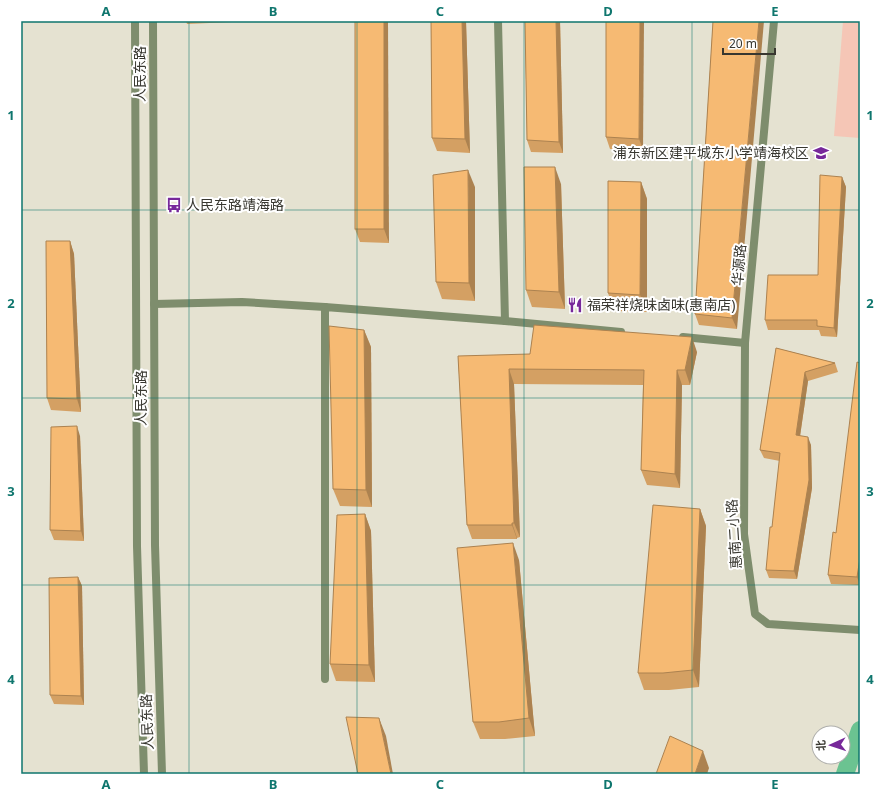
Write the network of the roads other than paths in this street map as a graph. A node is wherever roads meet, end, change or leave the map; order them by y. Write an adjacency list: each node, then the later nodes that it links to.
1 (135, 21): 13 (street, 人民东路)
2 (153, 21): 5 (street, 人民东路)
3 (498, 21): 7 (street)
4 (774, 21): 10 (street, 华源路)
5 (154, 304): 6 (street); 14 (street, 人民东路)
6 (325, 306): 7 (street); 12 (street)
7 (505, 321): 8 (street)
8 (629, 332)
9 (675, 337): 10 (street)
10 (745, 343): 11 (street, 惠南二小路)
11 (860, 630)
12 (325, 679)
13 (144, 774)
14 (162, 774)

